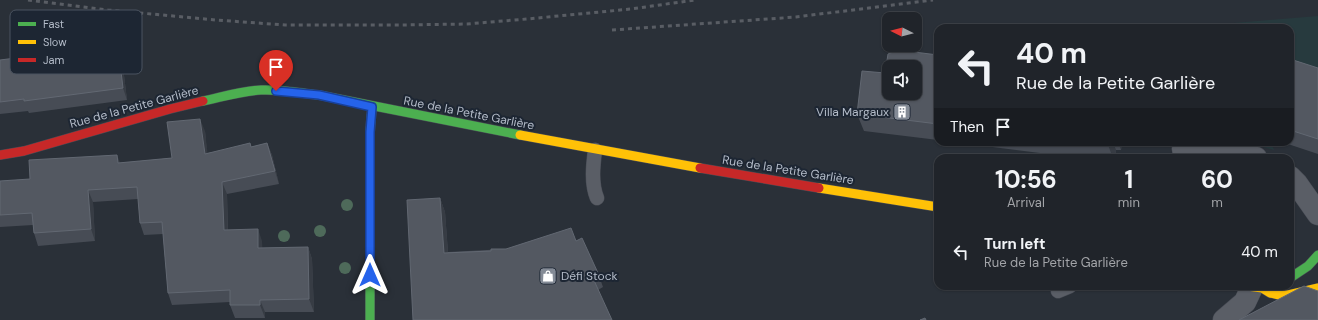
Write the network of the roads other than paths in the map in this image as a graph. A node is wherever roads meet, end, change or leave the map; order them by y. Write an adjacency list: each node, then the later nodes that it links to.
1 (372, 107): 3 (street, Rue de la Petite Garlière); 5 (street, Rue de la Petite Garlière); 16 (street)
2 (1183, 149): 4 (street)
3 (595, 150): 8 (lane); 9 (street, Rue de la Petite Garlière)
4 (1243, 154)
5 (0, 155)
6 (1294, 180): 7 (street); 10 (street)
7 (1318, 190)
8 (597, 198)
9 (934, 206)
10 (1318, 214)
11 (1318, 255): 12 (street)
12 (1294, 275)
13 (1318, 288): 15 (street)
14 (1255, 290): 17 (street)
15 (1264, 290)
16 (370, 320)
17 (1224, 320)

